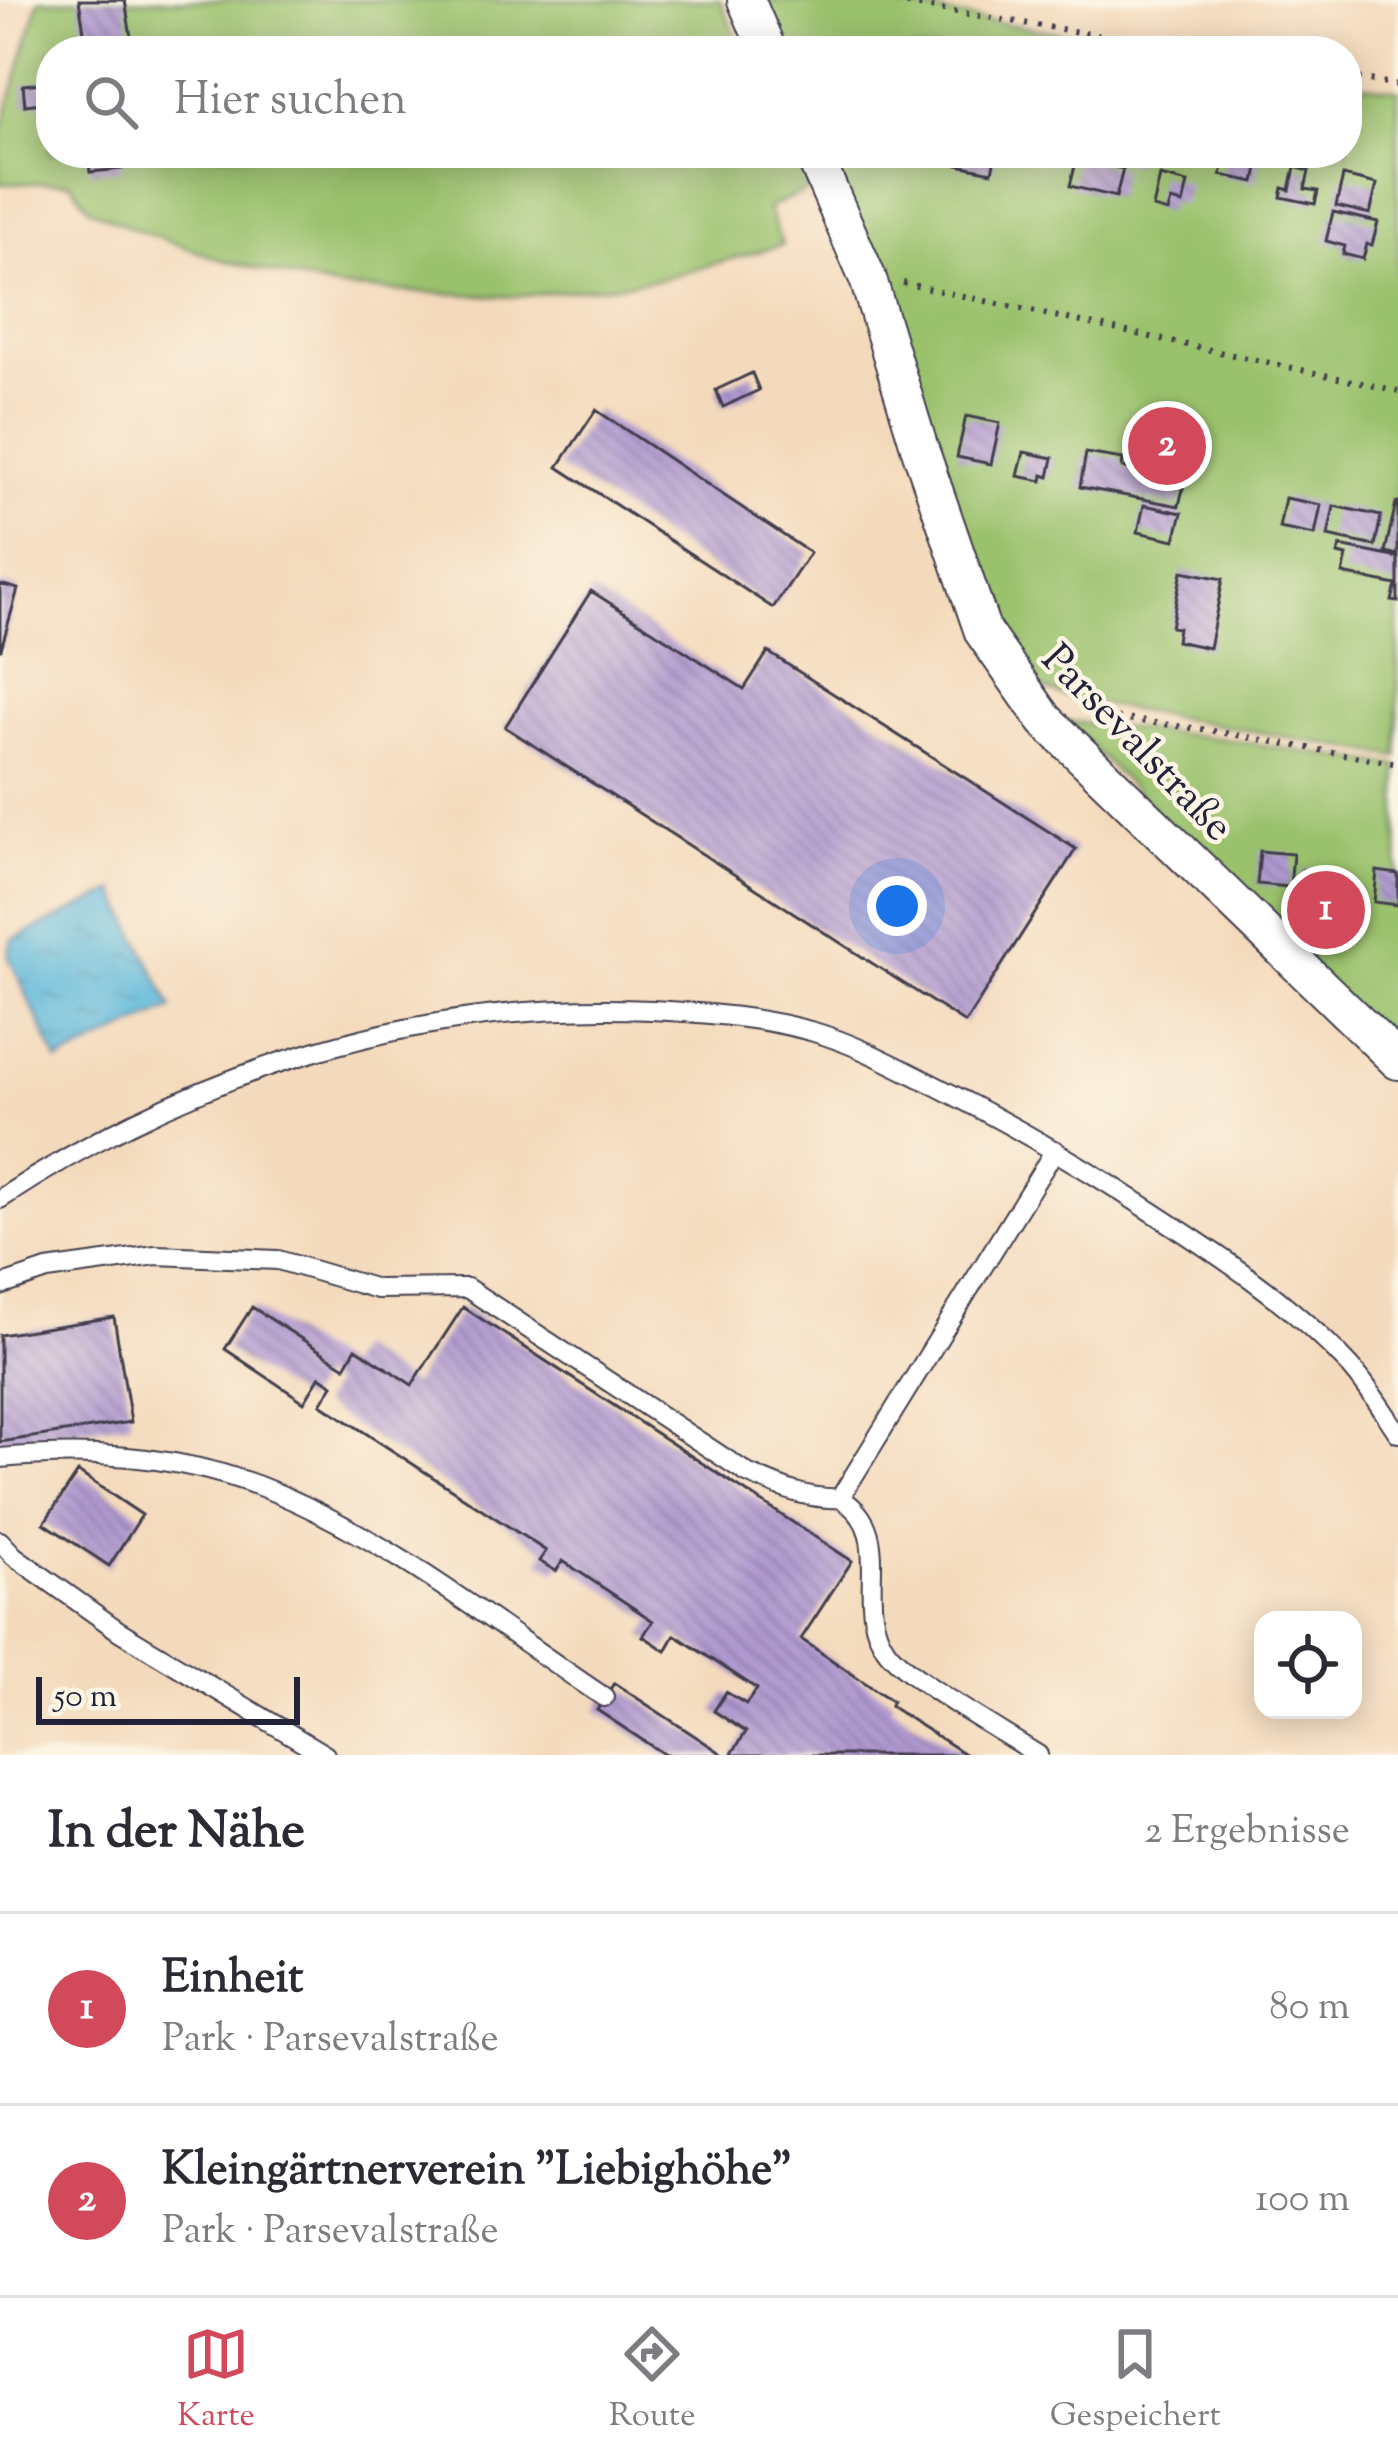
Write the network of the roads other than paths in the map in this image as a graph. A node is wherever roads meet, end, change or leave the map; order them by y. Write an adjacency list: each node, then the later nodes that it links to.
1 (746, 0): 2 (street)
2 (762, 36)
3 (819, 168): 4 (street, Parsevalstraße)
4 (1398, 1061)
5 (1055, 1150): 6 (lane); 8 (lane); 10 (lane)
6 (0, 1199)
7 (0, 1286): 10 (lane)
8 (1398, 1433)
9 (0, 1458): 12 (lane)
10 (841, 1498): 14 (lane)
11 (0, 1541): 13 (lane)
12 (604, 1697)
13 (325, 1755)
14 (1038, 1755)

